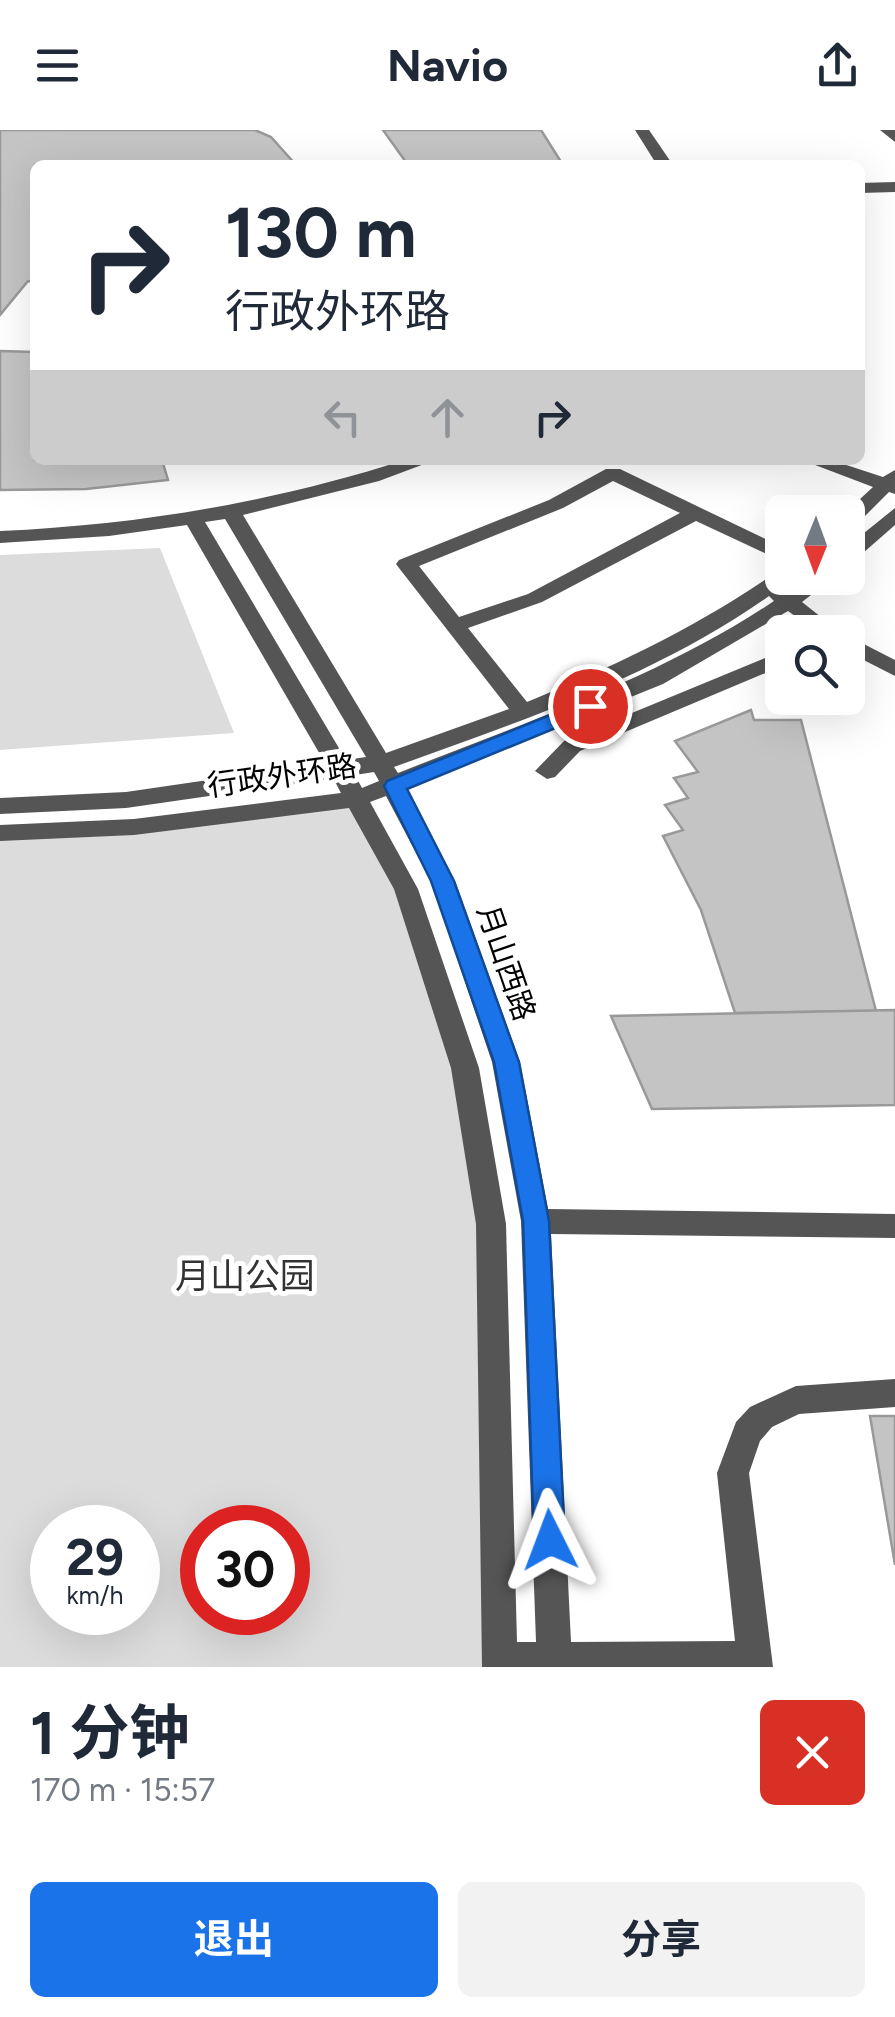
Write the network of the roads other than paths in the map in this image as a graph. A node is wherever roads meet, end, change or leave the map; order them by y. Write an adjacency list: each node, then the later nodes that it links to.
1 (642, 130): 4 (street)
2 (887, 130): 3 (street)
3 (895, 138)
4 (662, 160)
5 (895, 187): 6 (street)
6 (865, 188)
7 (865, 202): 8 (street)
8 (895, 202)
9 (410, 465): 14 (street)
10 (830, 465): 11 (street)
11 (893, 483): 12 (street)
12 (865, 507)
13 (696, 513): 19 (street); 25 (street); 25 (street)
14 (232, 514): 16 (street); 32 (street, 月山西路)
15 (895, 514): 18 (street)
16 (194, 521): 17 (street); 30 (street)
17 (0, 537)
18 (865, 541)
19 (765, 546)
20 (765, 589): 29 (street, 行政外环路)
21 (784, 595): 23 (street)
22 (799, 595): 23 (street, 行政外环路)
23 (789, 602): 24 (street); 32 (street, 行政外环路)
24 (807, 615)
25 (456, 625): 29 (street)
26 (865, 652): 28 (street)
27 (765, 665): 31 (street)
28 (895, 669)
29 (523, 712): 32 (street, 行政外环路)
30 (340, 768): 32 (street, 行政外环路); 33 (street); 34 (street, 行政外环路)
31 (547, 772)
32 (388, 774): 33 (street, 行政外环路); 36 (street, 月山西路)
33 (356, 799): 35 (street, 行政外环路); 39 (street)
34 (0, 806)
35 (0, 833)
36 (536, 1221): 37 (street); 40 (street, 月山西路)
37 (895, 1226)
38 (895, 1393): 41 (street)
39 (500, 1663): 40 (street)
40 (555, 1663): 41 (street)
41 (754, 1663)

